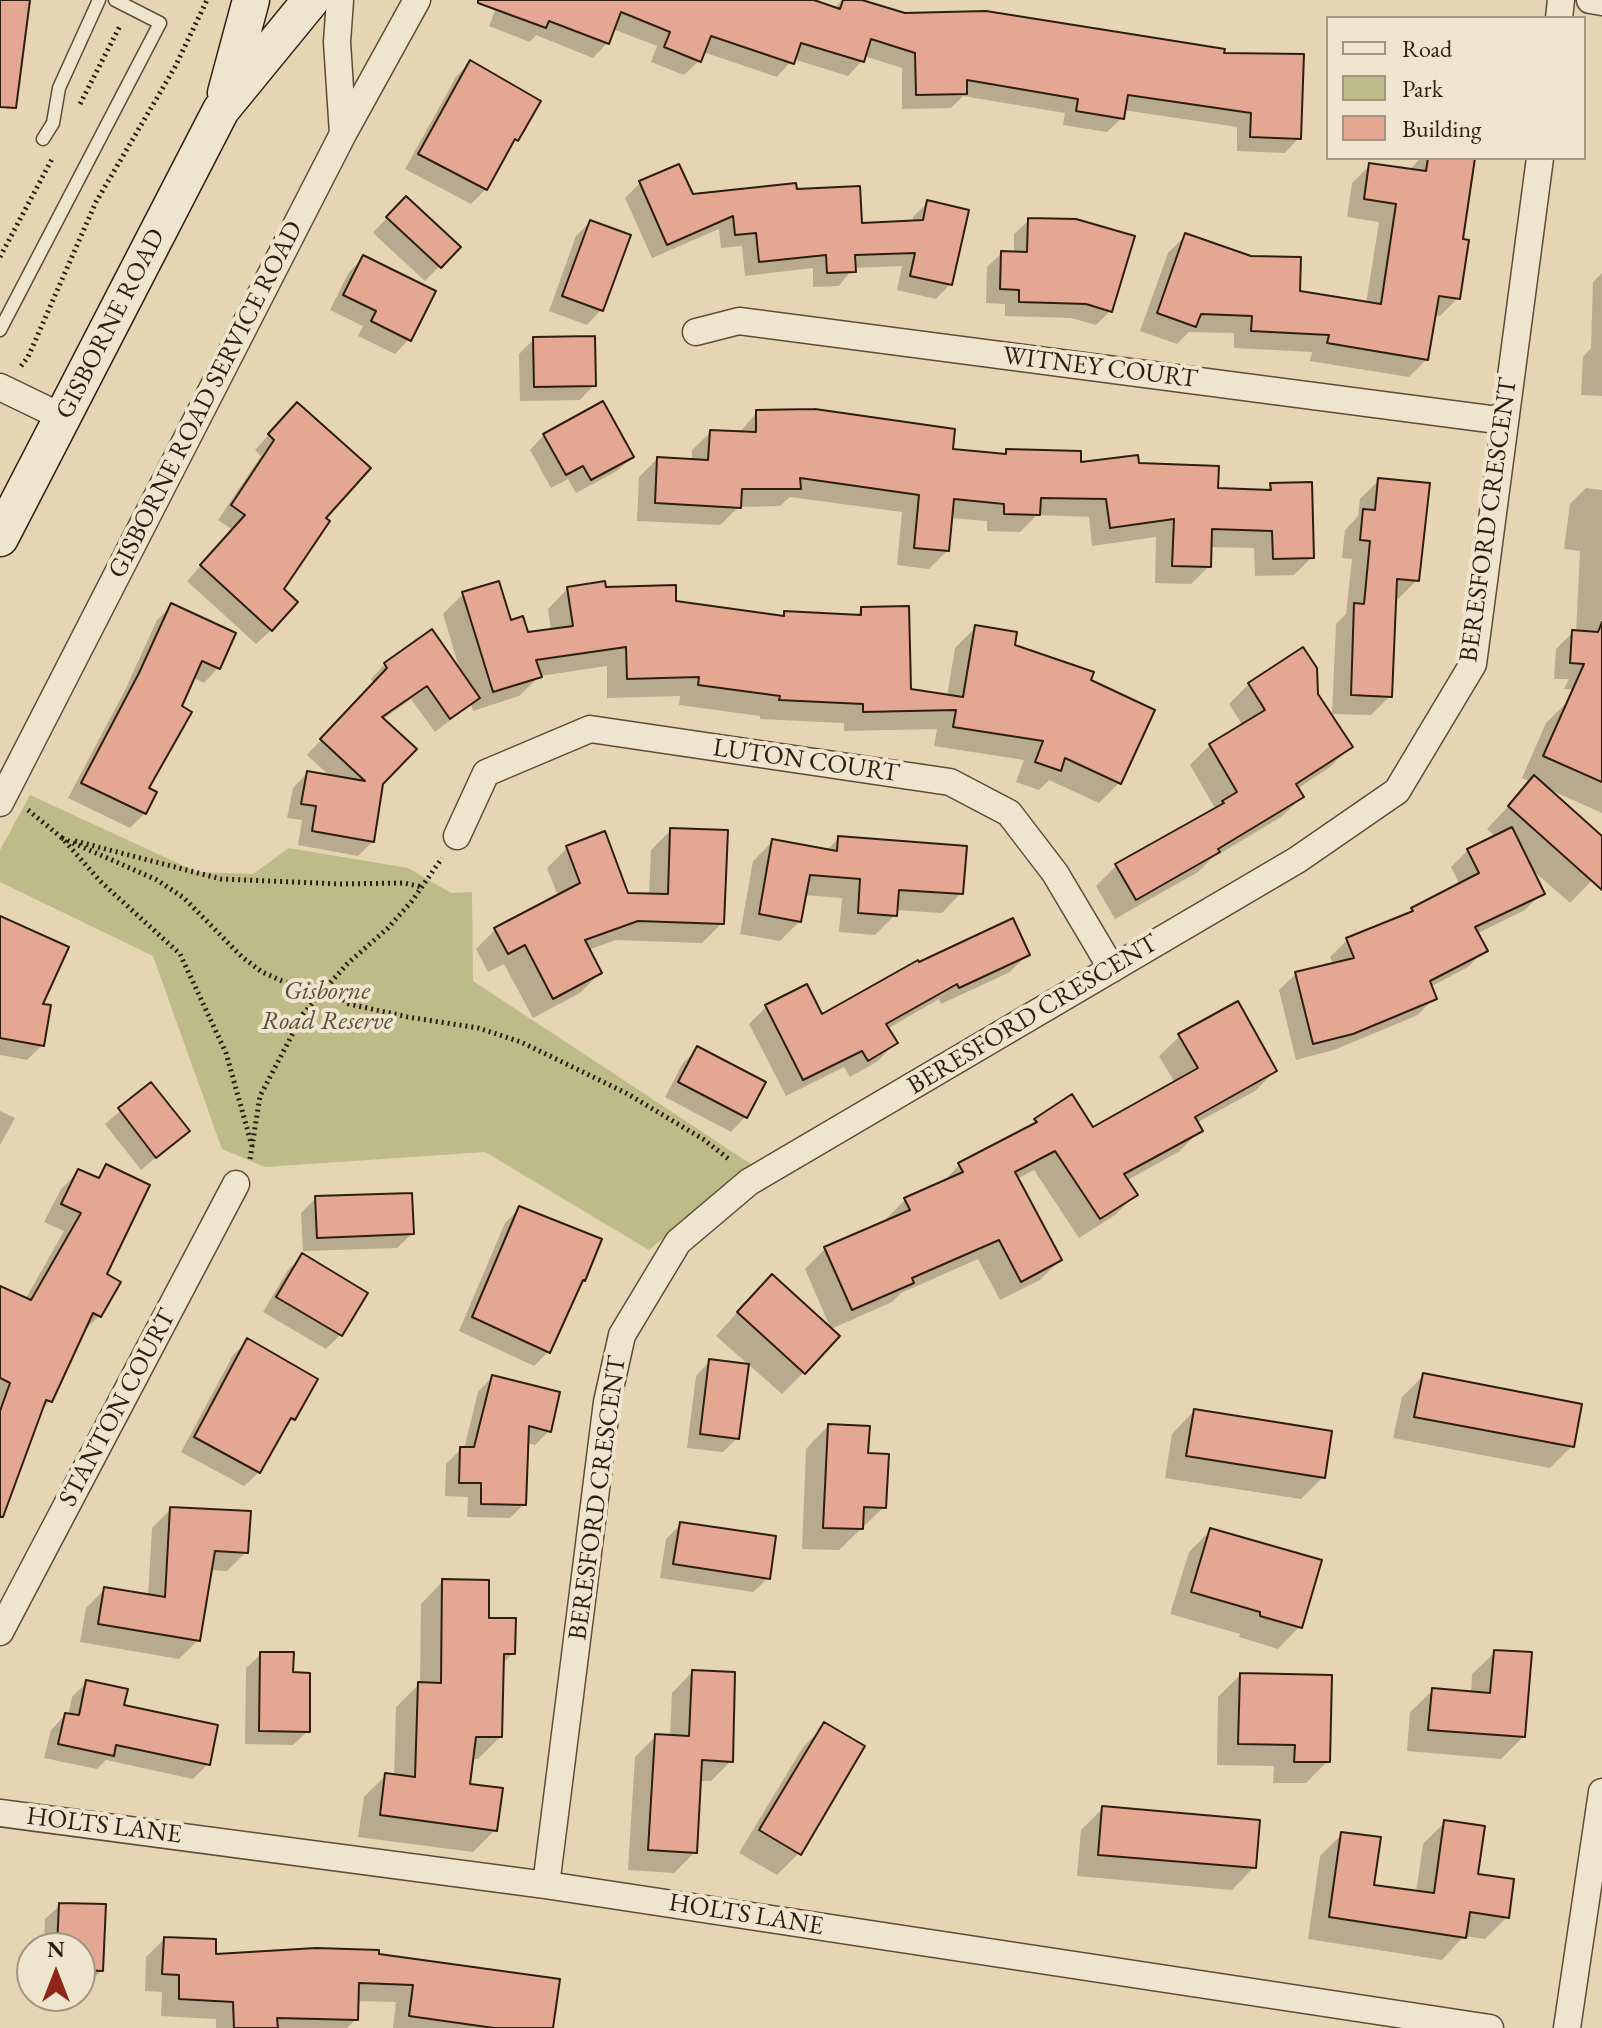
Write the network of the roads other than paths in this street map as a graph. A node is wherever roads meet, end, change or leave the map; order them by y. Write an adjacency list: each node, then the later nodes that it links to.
1 (99, 0): 11 (lane)
2 (115, 0): 13 (lane)
3 (251, 0): 9 (main road, GISBORNE ROAD)
4 (311, 0): 9 (main road, GISBORNE ROAD)
5 (340, 0): 10 (street)
6 (417, 0): 10 (street, GISBORNE ROAD SERVICE ROAD)
7 (1590, 0): 8 (street)
8 (1602, 2)
9 (221, 110): 16 (main road, GISBORNE ROAD)
10 (343, 134): 19 (street, GISBORNE ROAD SERVICE ROAD)
11 (43, 139)
12 (1540, 160): 17 (street, BERESFORD CRESCENT)
13 (0, 330)
14 (696, 332): 17 (street, WITNEY COURT)
15 (1, 387): 16 (street)
16 (62, 417): 18 (main road, GISBORNE ROAD)
17 (1505, 421): 21 (street, BERESFORD CRESCENT)
18 (0, 538)
19 (2, 798)
20 (457, 836): 21 (street, LUTON COURT)
21 (1112, 969): 26 (street, BERESFORD CRESCENT)
22 (236, 1184): 23 (street, STANTON COURT)
23 (0, 1632)
24 (1602, 1792): 28 (street)
25 (0, 1813): 26 (street, HOLTS LANE)
26 (546, 1885): 27 (street, HOLTS LANE)
27 (1490, 2028)
28 (1567, 2028)

